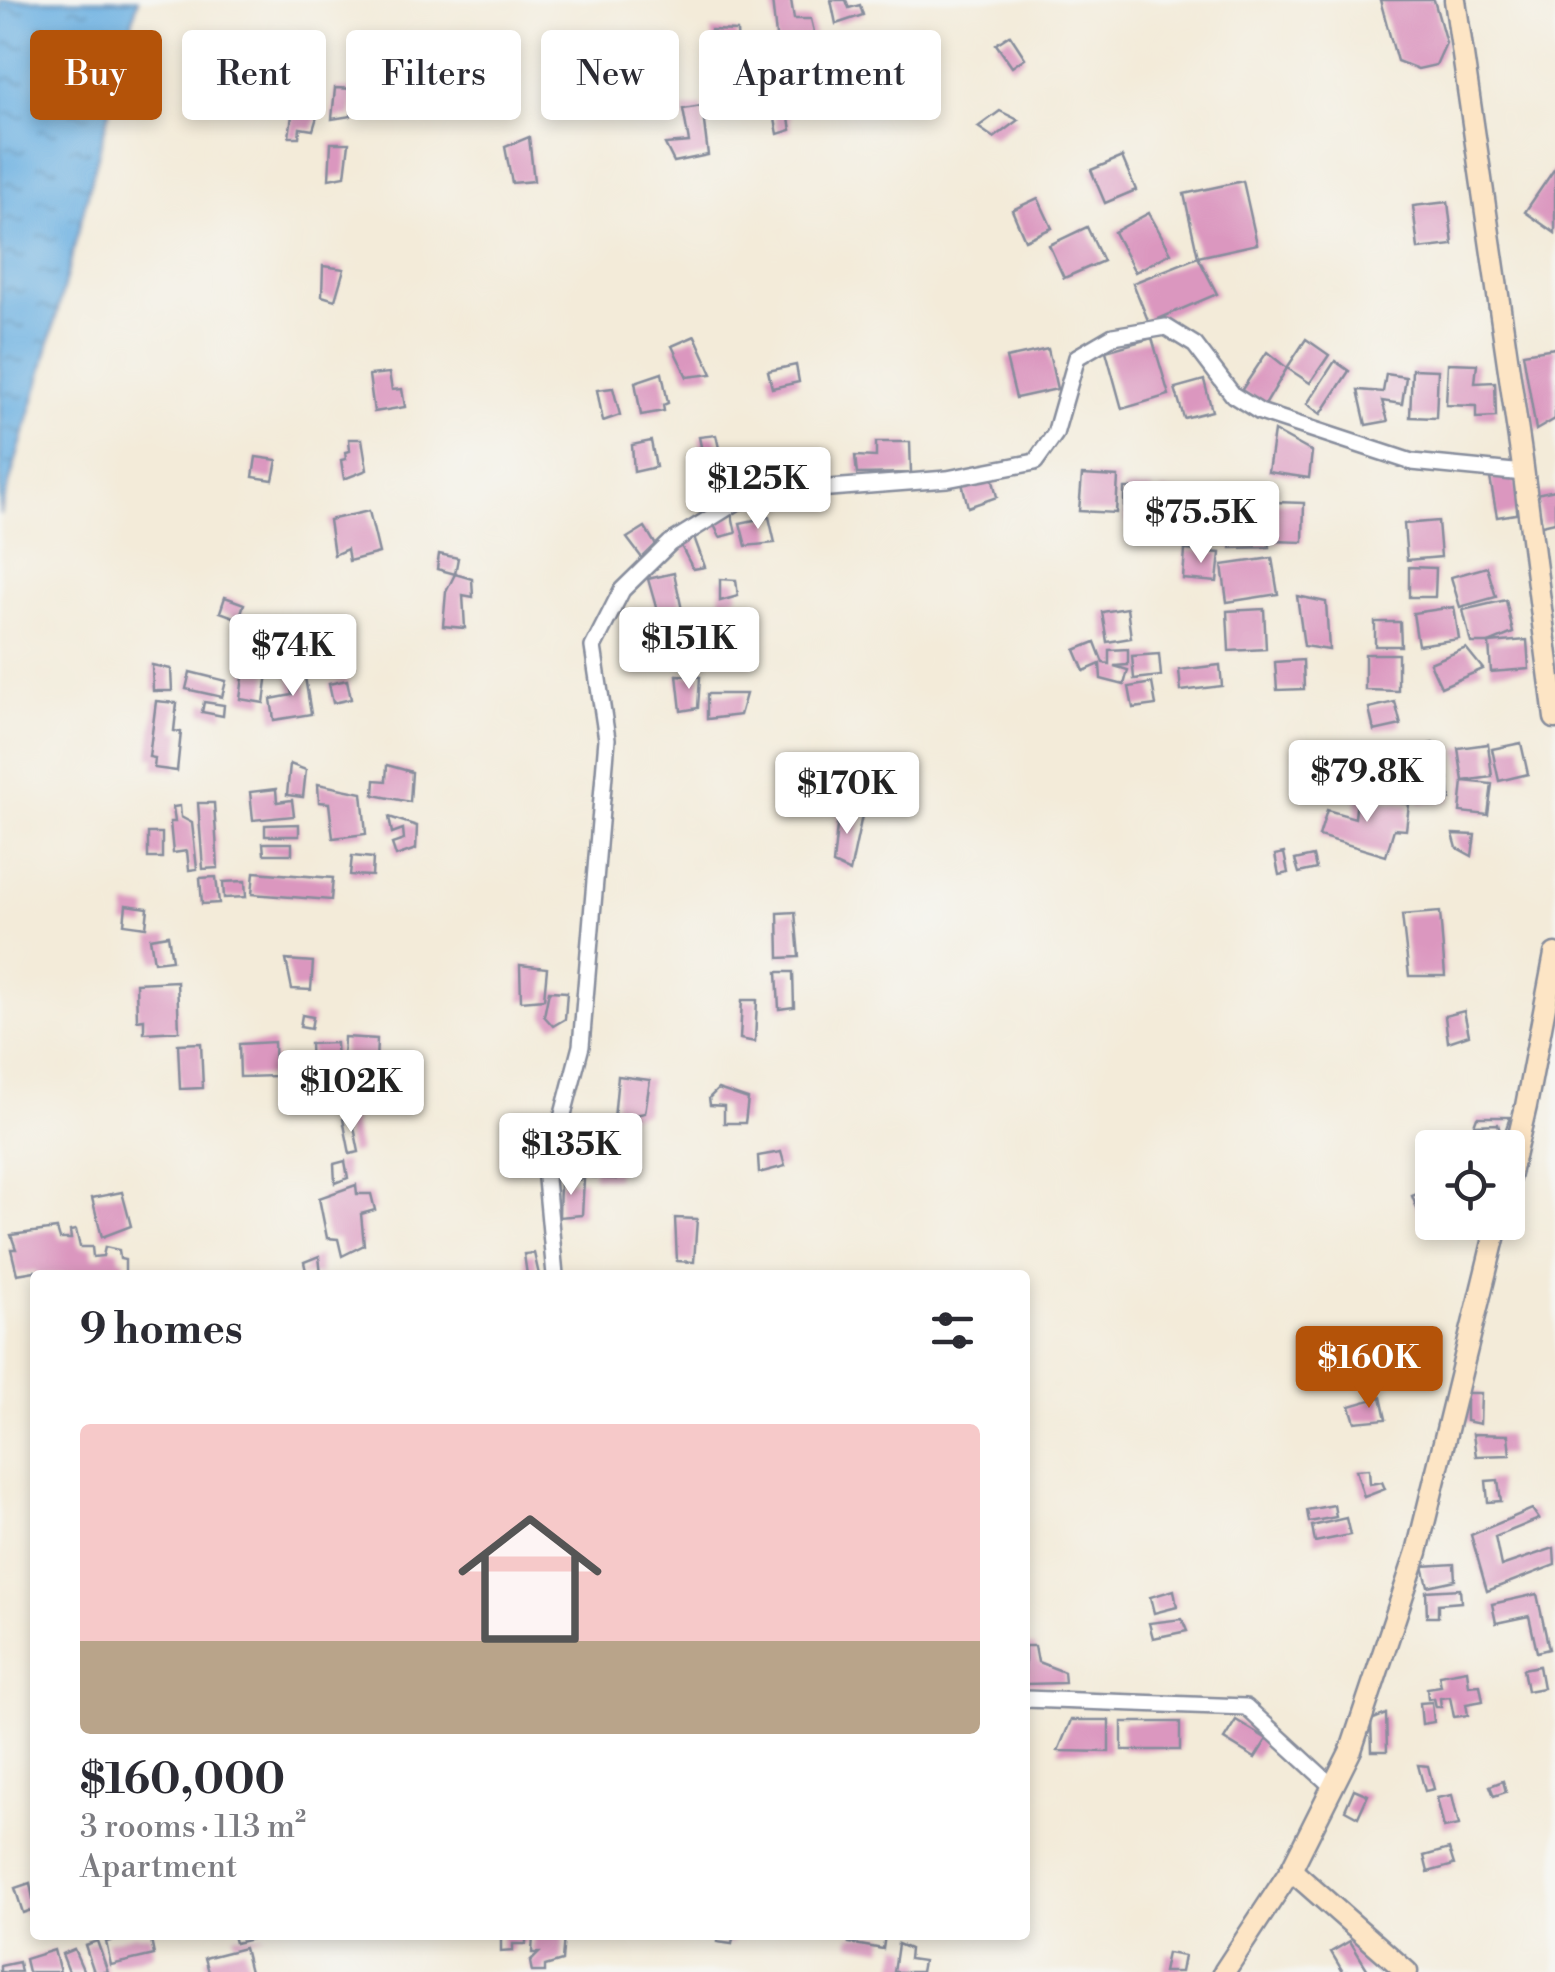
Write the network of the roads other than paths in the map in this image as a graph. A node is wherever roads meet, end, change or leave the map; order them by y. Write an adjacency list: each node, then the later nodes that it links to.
1 (1455, 0): 2 (street)
2 (1524, 473): 3 (street); 7 (street)
3 (1555, 718)
4 (1555, 954): 5 (street)
5 (1520, 1130)
6 (1494, 1240): 9 (street)
7 (555, 1270)
8 (1030, 1699): 9 (street)
9 (1333, 1787): 10 (street)
10 (1290, 1870): 11 (street); 12 (street)
11 (1224, 1972)
12 (1407, 1972)

